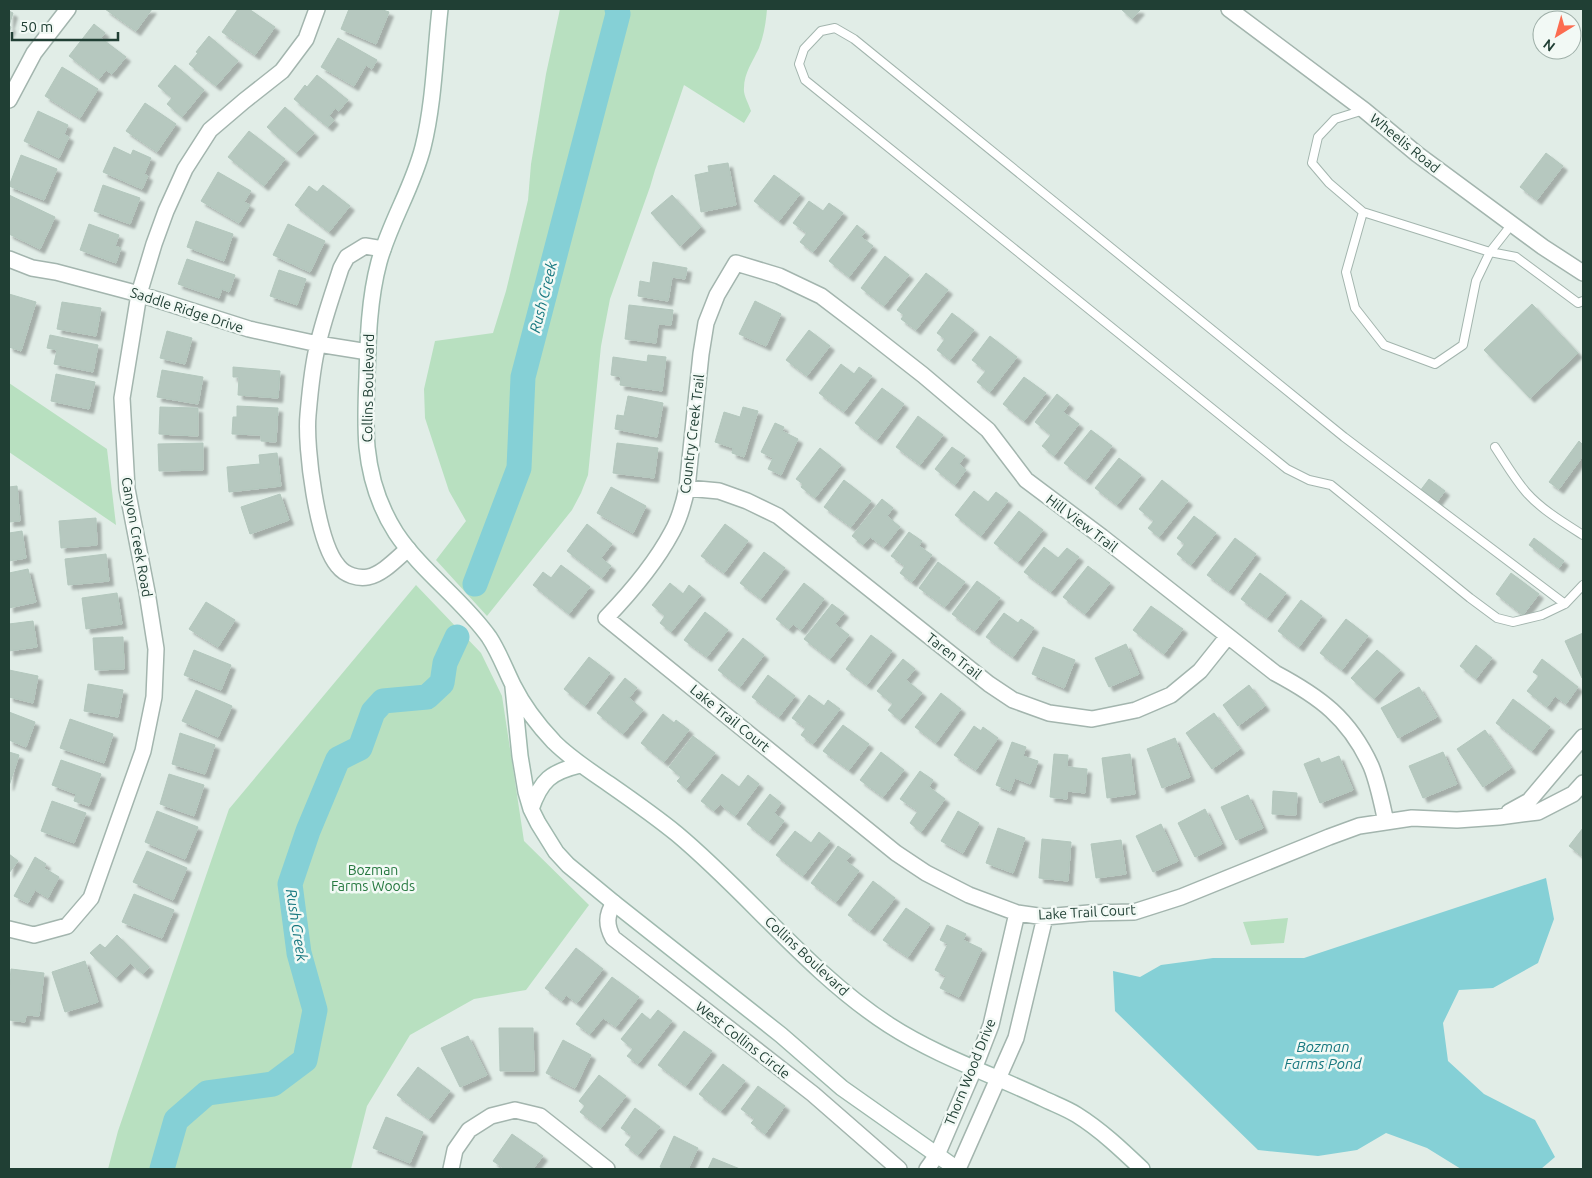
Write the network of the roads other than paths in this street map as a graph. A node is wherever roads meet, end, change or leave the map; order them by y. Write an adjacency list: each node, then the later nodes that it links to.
1 (68, 9): 5 (street)
2 (317, 9): 14 (street, Canyon Creek Road)
3 (440, 9): 9 (street, Collins Boulevard)
4 (1229, 9): 6 (street, Wheelis Road)
5 (9, 100)
6 (1364, 110): 7 (lane); 8 (street, Wheelis Road)
7 (1363, 212): 10 (lane); 10 (lane)
8 (1512, 224): 10 (lane); 13 (street, Wheelis Road)
9 (384, 249): 16 (street); 17 (street, Collins Boulevard)
10 (1490, 252): 15 (lane)
11 (9, 259): 14 (street, Saddle Ridge Drive)
12 (736, 263): 19 (street, Country Creek Trail); 25 (street, Hill View Trail)
13 (1583, 273)
14 (139, 294): 16 (street, Saddle Ridge Drive); 36 (street, Canyon Creek Road)
15 (1583, 301)
16 (318, 344): 17 (street, Saddle Ridge Drive); 21 (street)
17 (368, 352): 21 (street, Collins Boulevard)
18 (1495, 447): 20 (lane)
19 (687, 488): 24 (street, Country Creek Trail); 25 (street, Taren Trail)
20 (1583, 535)
21 (408, 549): 26 (street, Collins Boulevard)
22 (1583, 585): 23 (lane)
23 (1565, 604): 23 (lane)
24 (606, 618): 34 (street, Lake Trail Court)
25 (1228, 636): 32 (street, Hill View Trail)
26 (513, 686): 28 (street, Collins Boulevard); 30 (street, Collins Boulevard)
27 (1583, 737): 31 (street, Lake Trail Court)
28 (580, 765): 30 (street); 37 (street, Collins Boulevard)
29 (1583, 783): 31 (street, Lake Trail Court)
30 (531, 809): 33 (street, Collins Boulevard)
31 (1499, 817): 32 (street, Lake Trail Court)
32 (1386, 822): 35 (street, Lake Trail Court)
33 (614, 903): 39 (street, Collins Boulevard); 42 (street, West Collins Circle)
34 (1017, 913): 35 (street, Lake Trail Court); 37 (street, Thorn Wood Drive)
35 (1045, 917): 38 (street, Thorn Wood Drive)
36 (9, 929)
37 (974, 1069): 38 (street, Collins Boulevard); 39 (street, Thorn Wood Drive)
38 (999, 1078): 44 (street, Thorn Wood Drive); 45 (street, Collins Boulevard)
39 (937, 1155): 43 (street, Thorn Wood Drive); 44 (street, Collins Boulevard)
40 (451, 1169): 41 (street)
41 (607, 1169)
42 (898, 1169)
43 (927, 1169)
44 (958, 1169)
45 (1142, 1169)

